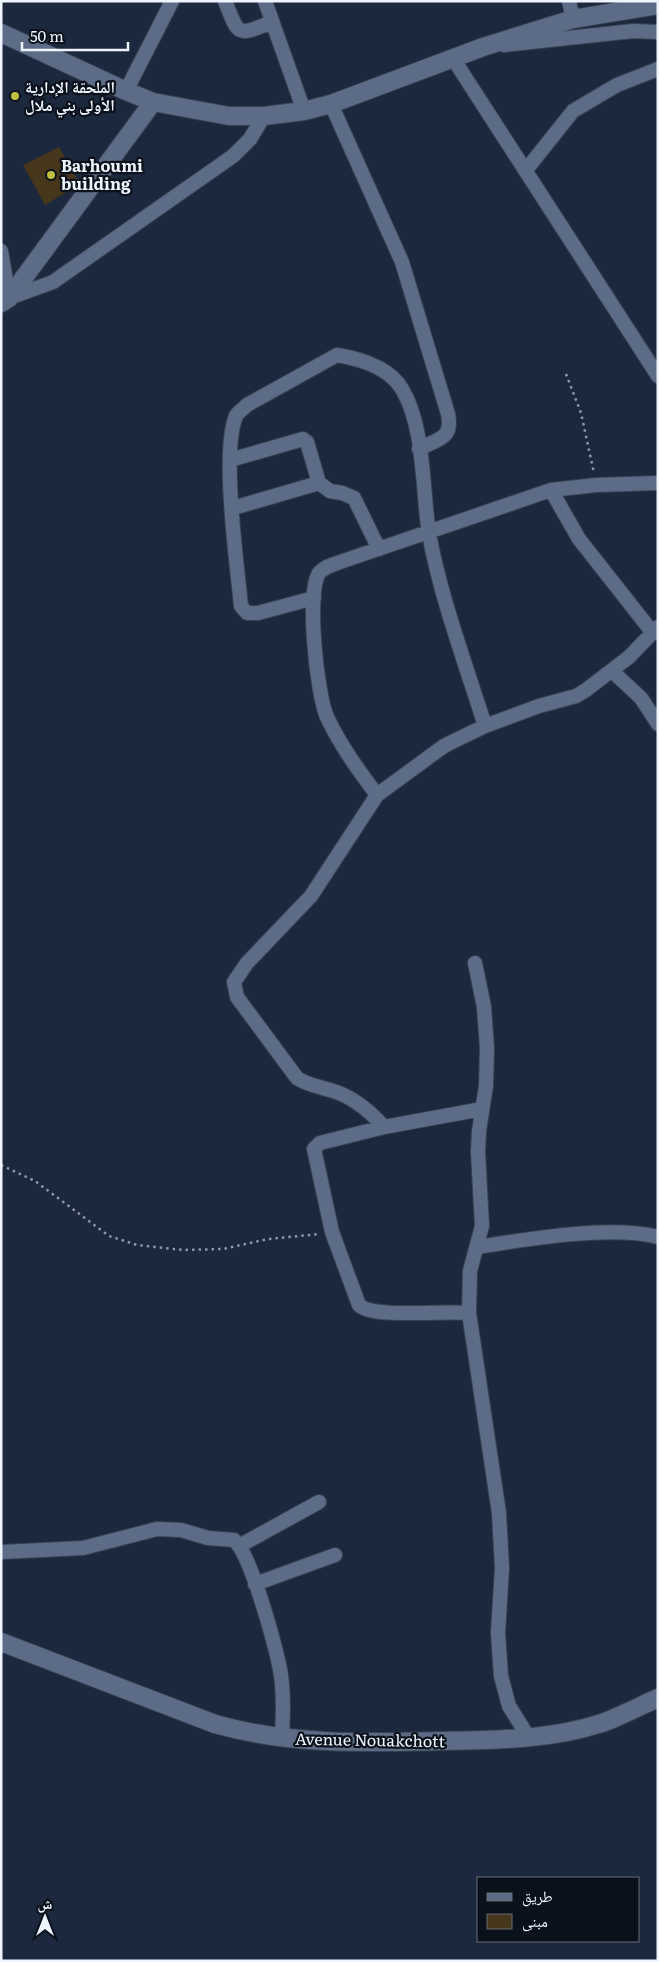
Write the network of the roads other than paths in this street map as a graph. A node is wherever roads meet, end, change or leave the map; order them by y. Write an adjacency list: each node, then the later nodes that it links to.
1 (172, 1): 13 (street)
2 (225, 1): 7 (street)
3 (569, 1): 6 (street)
4 (267, 2): 7 (street)
5 (658, 5): 6 (street)
6 (574, 19): 10 (street)
7 (272, 22): 16 (street)
8 (658, 32): 10 (street)
9 (1, 33): 13 (street)
10 (484, 47): 11 (street)
11 (454, 60): 15 (street); 18 (street)
12 (658, 69): 18 (street)
13 (126, 91): 14 (street)
14 (153, 102): 17 (street); 20 (street)
15 (331, 104): 16 (street); 22 (street)
16 (304, 111): 17 (street)
17 (264, 116): 20 (street)
18 (526, 170): 21 (street)
19 (1, 251): 20 (street)
20 (5, 300)
21 (658, 376)
22 (419, 449): 23 (street); 28 (street)
23 (230, 460): 24 (street); 27 (street)
24 (319, 483): 27 (street); 29 (street)
25 (658, 483): 26 (street)
26 (551, 490): 28 (street); 31 (street)
27 (233, 508): 30 (street)
28 (429, 532): 29 (street); 34 (street)
29 (379, 549): 30 (street)
30 (314, 598): 35 (street)
31 (655, 630): 32 (street)
32 (612, 671): 33 (street); 34 (street)
33 (658, 724)
34 (486, 726): 35 (street)
35 (377, 795): 38 (street)
36 (475, 963): 37 (street)
37 (482, 1109): 38 (street); 40 (street)
38 (384, 1127): 41 (street)
39 (658, 1237): 40 (street)
40 (478, 1247): 41 (street)
41 (469, 1313): 50 (street)
42 (319, 1502): 43 (street)
43 (239, 1546): 44 (street); 46 (street)
44 (1, 1552)
45 (334, 1555): 46 (street)
46 (255, 1584): 49 (street)
47 (1, 1642): 49 (street, Avenue Nouakchott)
48 (658, 1698): 50 (street, Avenue Nouakchott)
49 (282, 1738): 50 (street, Avenue Nouakchott)
50 (530, 1738)

